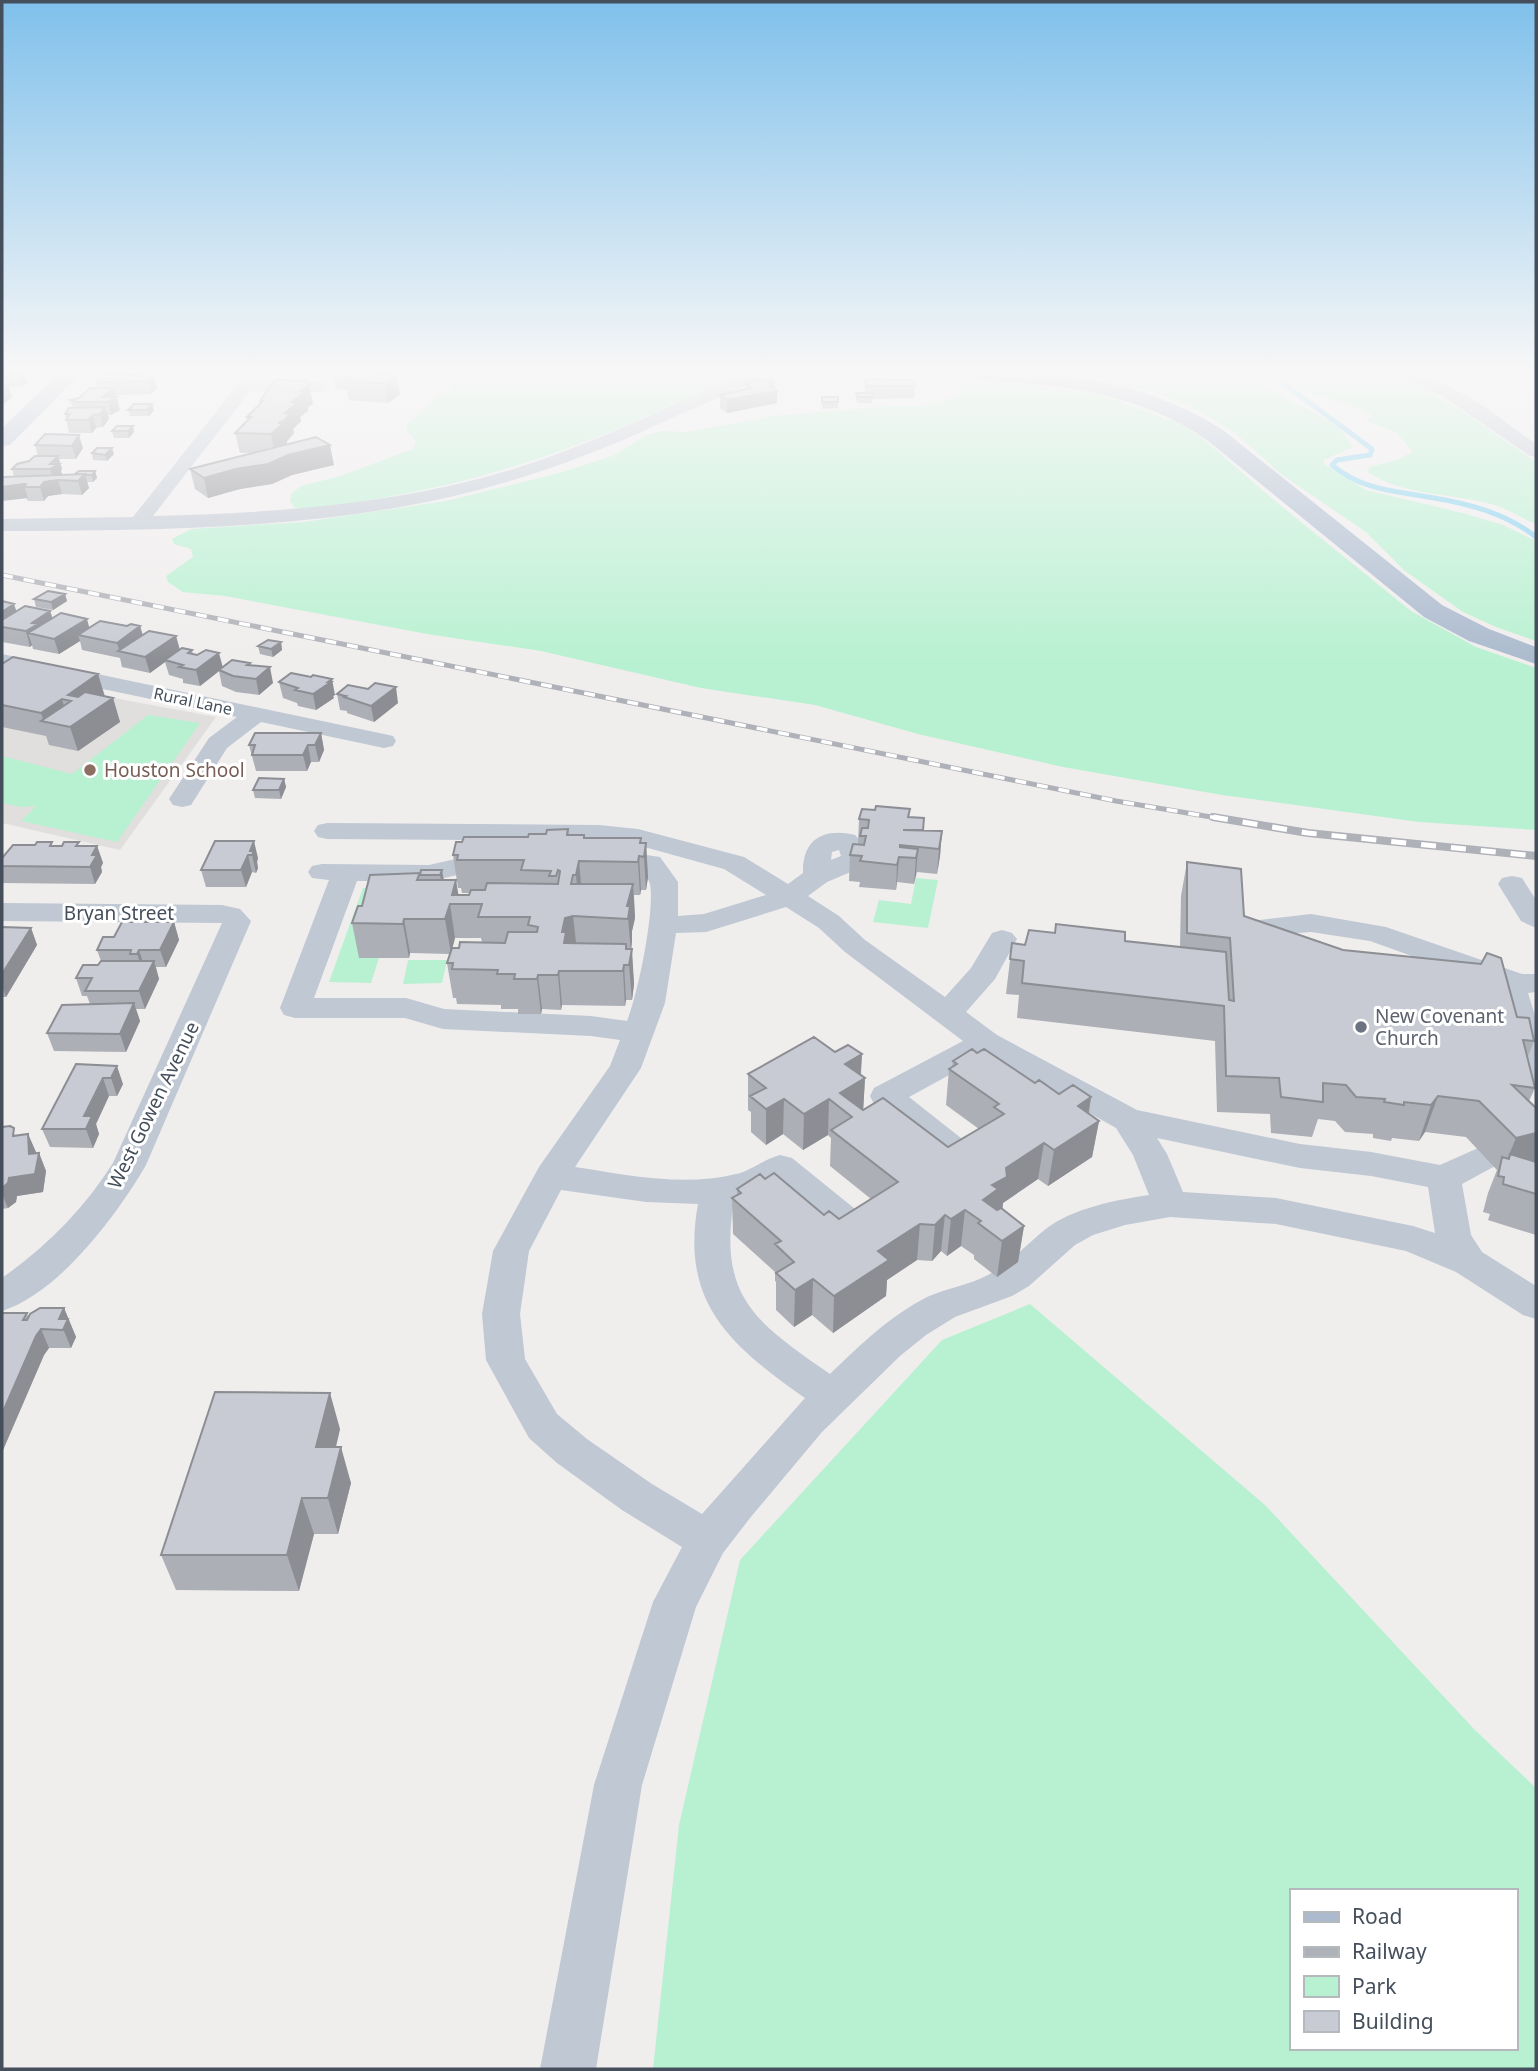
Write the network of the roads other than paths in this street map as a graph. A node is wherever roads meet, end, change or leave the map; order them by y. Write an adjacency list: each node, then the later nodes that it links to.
1 (180, 470): 4 (street)
2 (522, 470): 4 (street)
3 (1256, 470): 6 (main road)
4 (138, 523): 5 (street)
5 (2, 525)
6 (1536, 656)
7 (2, 661): 8 (street, Rural Lane)
8 (255, 715): 9 (street, Rural Lane); 10 (street)
9 (384, 741)
10 (182, 799)
11 (335, 873): 13 (street); 16 (street); 21 (street)
12 (817, 876): 13 (street)
13 (789, 897): 16 (street); 20 (street)
14 (2, 912): 15 (street, Bryan Street)
15 (235, 917): 34 (street, West Gowen Avenue)
16 (663, 925): 21 (street)
17 (1261, 927): 19 (street)
18 (1002, 939): 20 (street)
19 (1528, 984): 22 (street)
20 (947, 1015): 23 (street)
21 (640, 1033): 28 (street)
22 (1531, 1039): 24 (street)
23 (986, 1042): 25 (street); 26 (street)
24 (1536, 1072)
25 (1128, 1120): 29 (street); 31 (street)
26 (954, 1150)
27 (1485, 1157): 29 (street)
28 (551, 1176): 30 (street); 37 (street)
29 (1444, 1178): 33 (street)
30 (718, 1191): 32 (street); 36 (street)
31 (1170, 1204): 33 (street); 36 (street)
32 (848, 1222)
33 (1469, 1262): 35 (street)
34 (2, 1297)
35 (1536, 1304)
36 (832, 1396): 37 (street)
37 (708, 1540): 38 (street)
38 (568, 2069)

